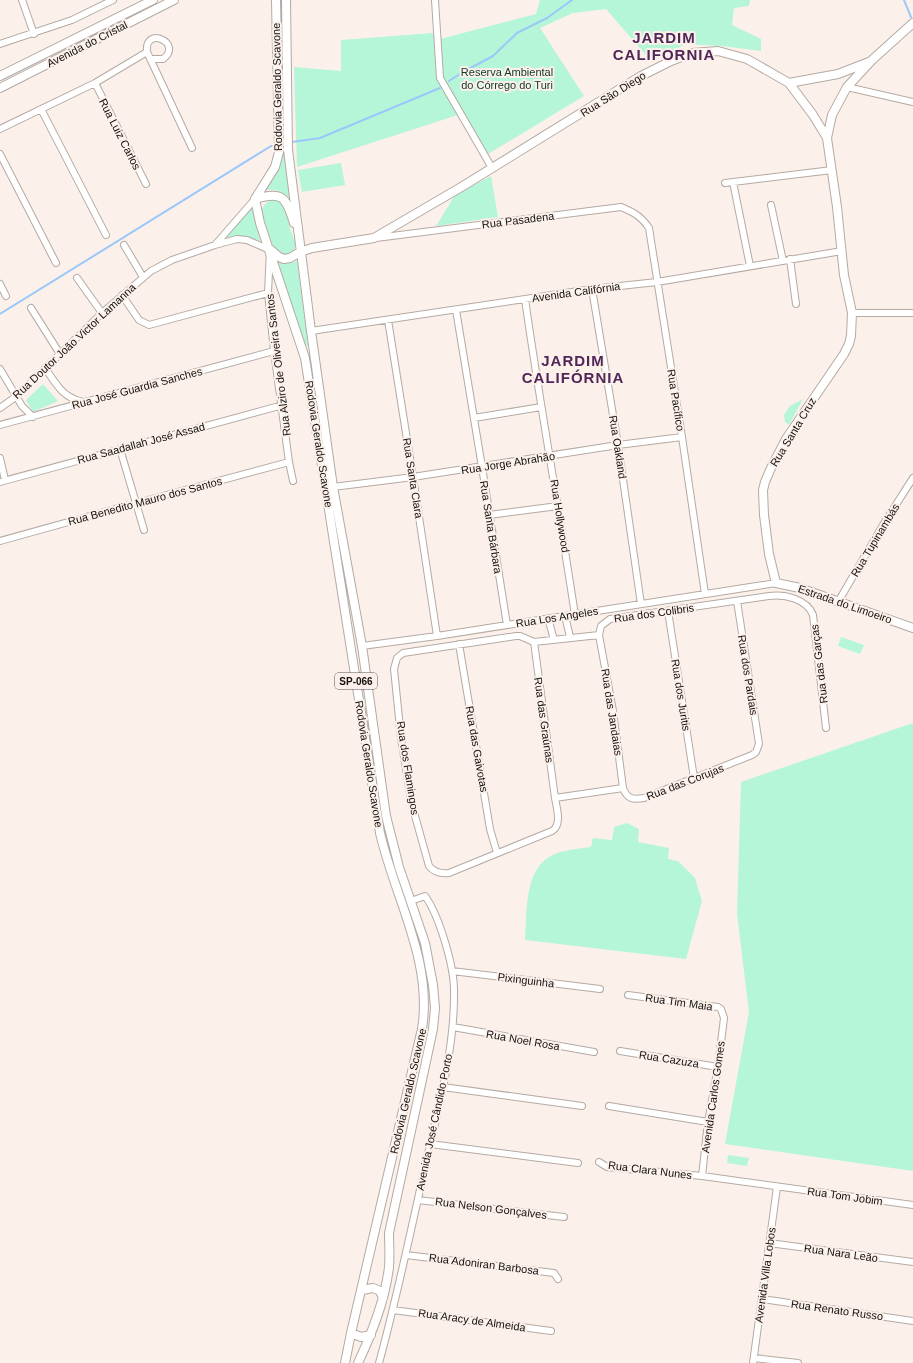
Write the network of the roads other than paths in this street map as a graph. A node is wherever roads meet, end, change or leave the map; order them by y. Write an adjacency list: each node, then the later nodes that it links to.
1 (22, 0): 10 (street)
2 (113, 0): 8 (street)
3 (153, 0): 16 (main road, Avenida do Cristal)
4 (174, 0): 20 (main road, Avenida do Cristal)
5 (276, 0): 34 (main road, Rodovia Geraldo Scavone)
6 (286, 0): 41 (main road, Rodovia Geraldo Scavone / SP-066)
7 (435, 0): 29 (street)
8 (104, 2): 10 (street)
9 (913, 24): 14 (main road)
10 (34, 34): 11 (street)
11 (0, 44)
12 (147, 52): 13 (street); 13 (street); 17 (street)
13 (151, 60): 27 (street)
14 (872, 60): 15 (main road); 19 (main road)
15 (838, 74): 18 (main road); 19 (main road)
16 (0, 76)
17 (95, 83): 22 (street); 33 (street, Rua Luiz Carlos)
18 (789, 83): 23 (main road, Rua São Diego); 29 (main road, Rua São Diego)
19 (846, 87): 21 (street); 24 (main road)
20 (0, 88)
21 (913, 102)
22 (41, 109): 25 (street); 38 (street)
23 (813, 115): 24 (main road); 26 (main road, Rua São Diego)
24 (832, 115): 26 (main road)
25 (0, 129)
26 (827, 138): 30 (main road, Rua São Diego)
27 (192, 148)
28 (0, 154): 49 (street)
29 (492, 168): 37 (main road, Rua São Diego)
30 (832, 170): 31 (street); 45 (main road, Rua São Diego)
31 (733, 182): 32 (street); 50 (street)
32 (725, 183)
33 (146, 184)
34 (255, 199): 41 (main road); 43 (street, Rua Doutor João Victor Lamanna); 44 (main road, Rodovia Geraldo Scavone / SP-066)
35 (772, 205): 48 (street)
36 (635, 213): 39 (street, Rua Pasadena); 53 (street, Rua Pacífico)
37 (398, 225): 39 (street); 40 (main road, Rua São Diego)
38 (106, 235)
39 (400, 235): 40 (street, Rua Pasadena)
40 (374, 238): 46 (main road, Rua Pasadena)
41 (299, 239): 46 (main road, Rodovia Geraldo Scavone / SP-066)
42 (124, 245): 51 (street)
43 (215, 245): 44 (street, Rua Doutor João Victor Lamanna); 51 (street, Rua Doutor João Victor Lamanna)
44 (270, 250): 46 (main road, Rua Pasadena); 56 (street, Rua Alziro de Oliveira Santos); 147 (main road, Rodovia Geraldo Scavone / SP-066)
45 (842, 251): 47 (street, Avenida Califórnia); 65 (main road)
46 (300, 252): 67 (main road, Rodovia Geraldo Scavone / SP-066)
47 (790, 259): 48 (street, Avenida Califórnia); 60 (street)
48 (783, 261): 50 (street, Avenida Califórnia)
49 (56, 264)
50 (750, 266): 53 (street, Avenida Califórnia)
51 (143, 277): 57 (street, Rua Doutor João Victor Lamanna)
52 (77, 278): 63 (street)
53 (657, 282): 55 (street, Avenida Califórnia); 80 (street, Rua Pacífico)
54 (0, 284): 58 (street)
55 (592, 289): 59 (street, Avenida Califórnia); 81 (street, Rua Oakland)
56 (268, 293): 57 (street); 68 (street, Rua Alziro de Oliveira Santos)
57 (122, 294): 63 (street, Rua Doutor João Victor Lamanna)
58 (6, 296)
59 (525, 299): 62 (street, Avenida Califórnia); 75 (street, Rua Hollywood)
60 (796, 304)
61 (31, 308): 69 (street)
62 (456, 310): 66 (street, Avenida Califórnia); 78 (street, Rua Santa Bárbara)
63 (102, 312): 69 (street, Rua Doutor João Victor Lamanna)
64 (913, 312): 65 (street)
65 (852, 313): 97 (main road, Rua Santa Cruz)
66 (388, 320): 67 (street, Avenida Califórnia); 87 (street, Rua Santa Clara)
67 (310, 331): 91 (main road, Rodovia Geraldo Scavone / SP-066)
68 (274, 351): 73 (street, Rua José Guardia Sanches); 74 (street, Rua Alziro de Oliveira Santos)
69 (60, 354): 70 (street, Rua Doutor João Victor Lamanna)
70 (45, 368): 72 (street, Rua Doutor João Victor Lamanna); 73 (street)
71 (0, 369): 72 (street)
72 (17, 396): 76 (street, Rua Doutor João Victor Lamanna); 77 (street)
73 (83, 402): 77 (street, Rua José Guardia Sanches)
74 (282, 405): 82 (street, Rua Saadallah José Assad); 85 (street, Rua Alziro de Oliveira Santos)
75 (541, 407): 78 (street); 83 (street, Rua Hollywood)
76 (0, 408)
77 (33, 416): 79 (street, Rua José Guardia Sanches)
78 (474, 418): 86 (street, Rua Santa Bárbara)
79 (0, 425)
80 (682, 437): 81 (street, Rua Jorge Abrahão); 98 (street, Rua Pacífico)
81 (618, 445): 83 (street, Rua Jorge Abrahão); 102 (street, Rua Oakland)
82 (120, 449): 90 (street, Rua Saadallah José Assad); 92 (street)
83 (551, 457): 86 (street, Rua Jorge Abrahão); 93 (street, Rua Hollywood)
84 (0, 458): 90 (street)
85 (289, 462): 89 (street, Rua Alziro de Oliveira Santos); 92 (street, Rua Benedito Mauro dos Santos)
86 (482, 467): 87 (street, Rua Jorge Abrahão); 94 (street, Rua Santa Bárbara)
87 (413, 477): 91 (street, Rua Jorge Abrahão); 110 (street, Rua Santa Clara)
88 (913, 478): 100 (street, Rua Tupinambás)
89 (293, 480)
90 (3, 481)
91 (334, 487): 115 (main road, Rodovia Geraldo Scavone / SP-066)
92 (137, 502): 95 (street); 96 (street, Rua Benedito Mauro dos Santos)
93 (558, 506): 94 (street); 104 (street, Rua Hollywood)
94 (489, 515): 107 (street, Rua Santa Bárbara)
95 (144, 530)
96 (0, 541)
97 (776, 583): 98 (street, Rua Los Angeles); 100 (main road, Estrada do Limoeiro)
98 (705, 594): 102 (street, Rua Los Angeles)
99 (737, 601): 101 (street, Rua dos Colibris); 103 (street, Rua dos Colibris); 117 (street, Rua dos Pardais)
100 (838, 602): 108 (main road, Estrada do Limoeiro)
101 (805, 603): 116 (street, Rua das Garças)
102 (641, 604): 104 (street, Rua Los Angeles)
103 (668, 611): 109 (street, Rua dos Colibris); 118 (street, Rua dos Juritis)
104 (575, 615): 105 (street, Rua Los Angeles)
105 (565, 616): 106 (street, Rua Los Angeles); 111 (street)
106 (548, 618): 107 (street, Rua Los Angeles); 112 (street)
107 (506, 625): 110 (street, Rua Los Angeles)
108 (913, 628)
109 (599, 635): 111 (street); 119 (street, Rua das Jandaias)
110 (437, 636): 115 (street, Rua Los Angeles)
111 (570, 637): 112 (street)
112 (554, 640): 113 (street)
113 (534, 642): 114 (street); 120 (street, Rua das Graúnas)
114 (459, 644): 121 (street, Rua das Gaivotas); 121 (street, Rua dos Flamingos)
115 (362, 646): 122 (main road, Rodovia Geraldo Scavone / SP-066)
116 (826, 728)
117 (758, 748): 118 (street, Rua das Corujas)
118 (694, 778): 119 (street, Rua das Corujas)
119 (623, 788): 120 (street)
120 (555, 798): 121 (street)
121 (497, 853)
122 (411, 901): 123 (street, Avenida José Cândido Porto); 148 (main road, Rodovia Geraldo Scavone / SP-066)
123 (452, 971): 124 (street, Pixinguinha); 127 (street, Avenida José Cândido Porto)
124 (600, 989)
125 (628, 995): 126 (street, Rua Tim Maia)
126 (724, 1018): 130 (street, Avenida Carlos Gomes)
127 (453, 1027): 129 (street, Rua Noel Rosa); 131 (street, Avenida José Cândido Porto)
128 (620, 1051): 130 (street, Rua Cazuza)
129 (594, 1052)
130 (718, 1067): 134 (street, Avenida Carlos Gomes)
131 (443, 1087): 132 (street); 135 (street, Avenida José Cândido Porto)
132 (582, 1106)
133 (609, 1106): 134 (street)
134 (708, 1122): 138 (street, Avenida Carlos Gomes)
135 (430, 1144): 137 (street); 140 (street, Avenida José Cândido Porto)
136 (598, 1162): 138 (street, Rua Clara Nunes)
137 (578, 1164)
138 (702, 1176): 139 (street, Rua Clara Nunes)
139 (777, 1187): 141 (street, Rua Tom Jobim); 143 (street, Avenida Villa Lobos)
140 (418, 1200): 142 (street, Rua Nelson Gonçalves); 144 (street, Avenida José Cândido Porto)
141 (913, 1205)
142 (564, 1217)
143 (769, 1243): 145 (street, Rua Nara Leão); 149 (street, Avenida Villa Lobos)
144 (406, 1254): 146 (street, Rua Adoniran Barbosa); 150 (street, Avenida José Cândido Porto)
145 (913, 1262)
146 (558, 1279)
147 (362, 1290): 148 (main road); 153 (main road, Rodovia Geraldo Scavone / SP-066)
148 (383, 1298): 154 (main road, Rodovia Geraldo Scavone / SP-066)
149 (762, 1299): 151 (street, Rua Renato Russo); 155 (street, Avenida Villa Lobos)
150 (393, 1310): 152 (street, Rua Aracy de Almeida); 158 (street, Avenida José Cândido Porto)
151 (913, 1321)
152 (551, 1331)
153 (351, 1333): 154 (main road); 156 (main road, Rodovia Geraldo Scavone / SP-066)
154 (371, 1335): 157 (main road, Rodovia Geraldo Scavone / SP-066)
155 (754, 1360): 159 (street)
156 (345, 1363)
157 (358, 1363)
158 (379, 1363)
159 (798, 1363)

